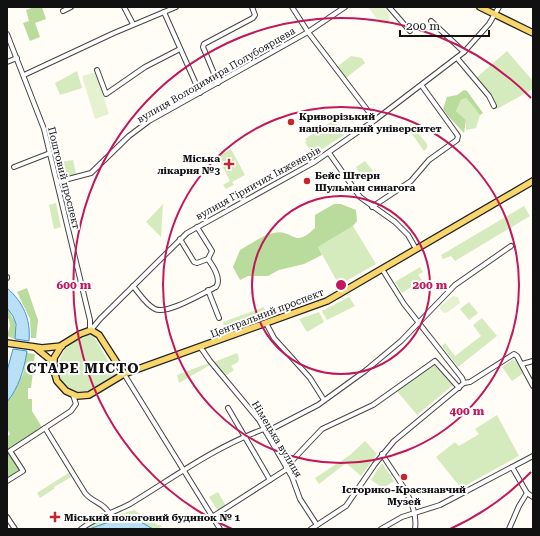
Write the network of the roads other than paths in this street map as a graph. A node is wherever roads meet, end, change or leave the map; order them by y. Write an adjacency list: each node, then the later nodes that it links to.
1 (71, 7): 10 (street)
2 (124, 7): 14 (street)
3 (176, 7): 11 (street)
4 (252, 7): 26 (street)
5 (292, 7): 16 (street)
6 (345, 7): 16 (street, вулиця Володимира Полубоярцева)
7 (389, 7): 15 (street)
8 (480, 7): 12 (main road)
9 (499, 7): 12 (street, вулиця Гірничих Інженерів)
10 (63, 10)
11 (164, 12): 14 (street); 19 (street)
12 (495, 14): 17 (main road); 20 (street, вулиця Гірничих Інженерів)
13 (431, 21): 20 (street)
14 (133, 24): 25 (street)
15 (410, 31)
16 (308, 32): 26 (street, вулиця Володимира Полубоярцева); 30 (street)
17 (533, 33)
18 (7, 34): 21 (street, Поштовий проспект)
19 (180, 49): 24 (street); 28 (street)
20 (464, 52): 22 (street, вулиця Гірничих Інженерів)
21 (17, 58): 23 (street); 25 (street, Поштовий проспект)
22 (457, 58): 27 (street, вулиця Гірничих Інженерів); 29 (street)
23 (7, 62)
24 (97, 70)
25 (24, 75): 31 (street, Поштовий проспект)
26 (218, 83): 28 (street, вулиця Володимира Полубоярцева)
27 (422, 86): 30 (street, вулиця Гірничих Інженерів); 36 (street)
28 (200, 93): 35 (street, вулиця Володимира Полубоярцева)
29 (494, 106)
30 (375, 120): 32 (street, вулиця Гірничих Інженерів)
31 (50, 153): 33 (street); 35 (street, Поштовий проспект)
32 (328, 153): 36 (street); 37 (street, вулиця Гірничих Інженерів)
33 (14, 167)
34 (533, 181): 40 (main road, Центральний проспект)
35 (57, 182): 48 (street, Поштовий проспект)
36 (372, 207): 40 (street)
37 (197, 227): 38 (street, вулиця Гірничих Інженерів); 41 (street)
38 (180, 239): 41 (street); 43 (street, вулиця Гірничих Інженерів)
39 (511, 246): 47 (street)
40 (416, 249): 42 (main road, Центральний проспект)
41 (208, 259): 44 (street)
42 (382, 269): 46 (main road, Центральний проспект); 47 (street)
43 (133, 286): 44 (street); 48 (street, вулиця Гірничих Інженерів)
44 (208, 290): 45 (street)
45 (219, 318)
46 (266, 323): 52 (main road, Центральний проспект); 61 (street)
47 (419, 323): 57 (street); 61 (street)
48 (91, 330): 50 (main road); 56 (main road)
49 (7, 343): 51 (main road)
50 (62, 346): 51 (main road); 54 (main road)
51 (34, 347): 54 (main road)
52 (201, 348): 56 (main road, Центральний проспект); 64 (street, Німецька вулиця)
53 (533, 361): 55 (street)
54 (54, 362): 60 (main road)
55 (522, 364): 57 (street); 58 (street)
56 (124, 374): 60 (main road); 70 (street)
57 (464, 383): 59 (street)
58 (533, 386)
59 (459, 388): 66 (street); 69 (street)
60 (73, 395): 63 (street)
61 (324, 400): 64 (street)
62 (228, 408): 65 (street)
63 (44, 428): 72 (street); 75 (street)
64 (265, 430): 65 (street); 69 (street, Німецька вулиця)
65 (244, 436): 70 (street); 71 (street)
66 (382, 454): 76 (street); 79 (street)
67 (533, 456): 68 (street)
68 (512, 467): 73 (street); 76 (street)
69 (286, 468): 71 (street); 79 (street, Німецька вулиця)
70 (183, 470): 75 (street); 78 (street)
71 (270, 480): 78 (street)
72 (7, 481)
73 (527, 493): 74 (street); 86 (street)
74 (533, 497)
75 (109, 513): 81 (street)
76 (415, 513): 84 (street); 85 (street)
77 (7, 517): 80 (street)
78 (212, 517): 82 (street)
79 (317, 525): 83 (street)
80 (15, 529)
81 (81, 529)
82 (220, 529)
83 (311, 529)
84 (381, 529)
85 (415, 529)
86 (509, 529)

